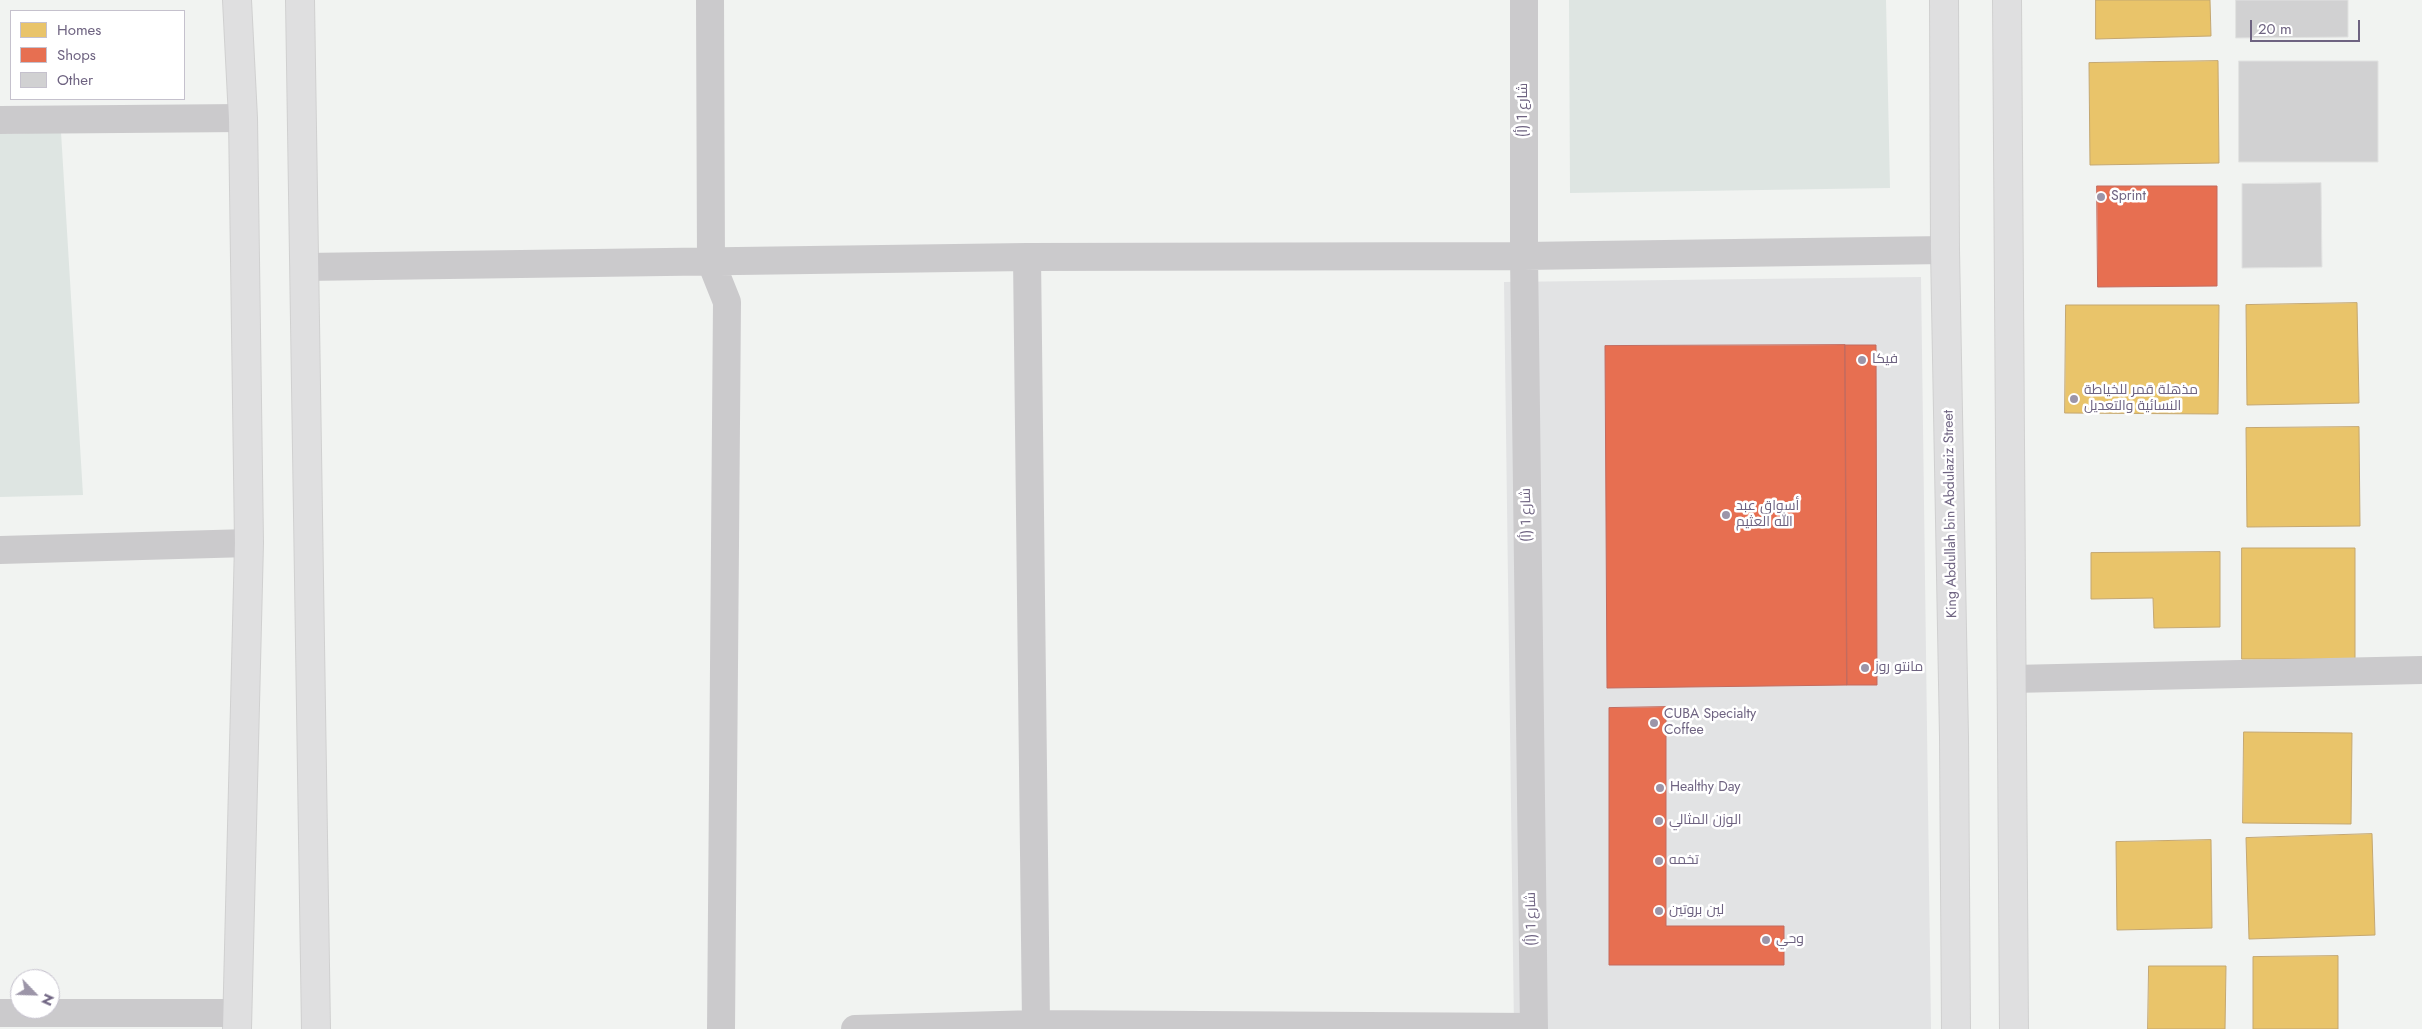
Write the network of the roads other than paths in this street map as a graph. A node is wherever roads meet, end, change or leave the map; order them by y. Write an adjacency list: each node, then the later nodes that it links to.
1 (237, 0): 7 (main road)
2 (300, 0): 13 (main road)
3 (710, 0): 12 (street)
4 (1524, 0): 10 (street, شارع 1 (أ))
5 (1944, 0): 9 (main road, King Abdullah bin Abdulaziz Street)
6 (2007, 0): 17 (main road)
7 (243, 118): 8 (street); 14 (main road)
8 (0, 120)
9 (1945, 250): 10 (street); 25 (main road, King Abdullah bin Abdulaziz Street)
10 (1524, 256): 11 (street); 21 (street, شارع 1 (أ))
11 (1027, 257): 12 (street); 20 (street)
12 (711, 262): 13 (street); 23 (street)
13 (304, 267): 22 (main road)
14 (249, 543): 15 (street); 19 (main road)
15 (0, 550)
16 (2422, 670): 17 (street)
17 (2012, 679): 26 (main road)
18 (0, 1013): 19 (street)
19 (237, 1021)
20 (1036, 1024): 21 (street); 24 (street)
21 (1534, 1028)
22 (316, 1029)
23 (721, 1029)
24 (855, 1029)
25 (1956, 1029)
26 (2014, 1029)

